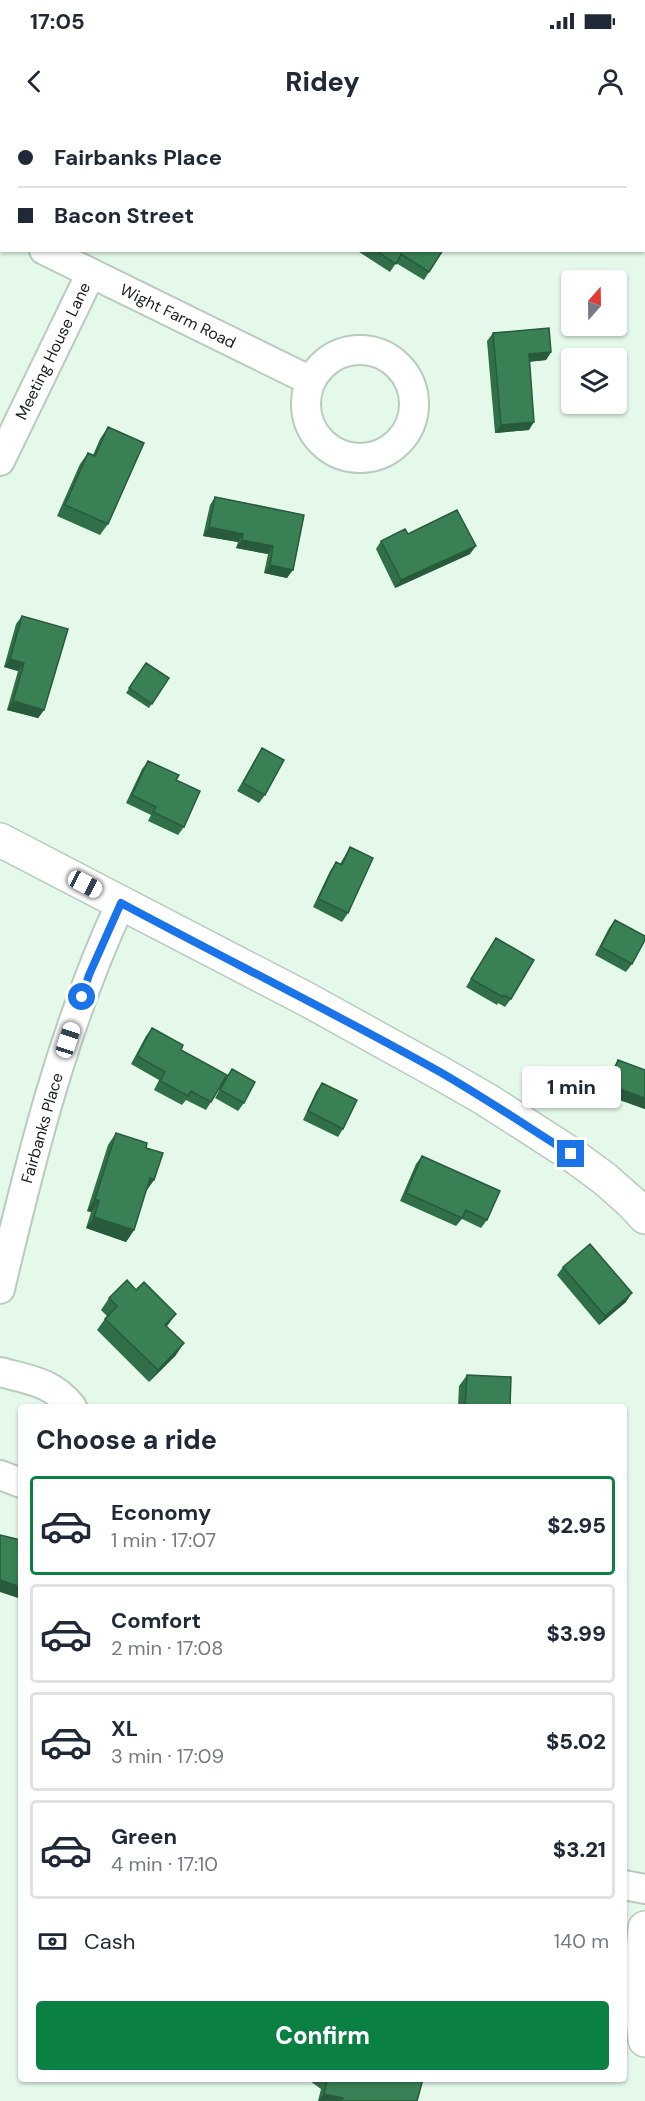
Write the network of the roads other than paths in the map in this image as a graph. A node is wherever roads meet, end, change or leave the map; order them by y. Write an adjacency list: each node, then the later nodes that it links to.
1 (48, 252): 2 (street, Wight Farm Road)
2 (91, 273): 3 (street, Wight Farm Road); 4 (street, Meeting House Lane)
3 (311, 381)
4 (0, 461)
5 (0, 840): 6 (street)
6 (121, 903): 7 (street); 8 (street, Fairbanks Place)
7 (645, 1217)
8 (0, 1289)
9 (0, 1372): 10 (street)
10 (69, 1404)
11 (0, 1474): 12 (street)
12 (18, 1482)
13 (627, 1886): 14 (street)
14 (645, 1889)
15 (645, 1928): 16 (street)
16 (645, 2040)

